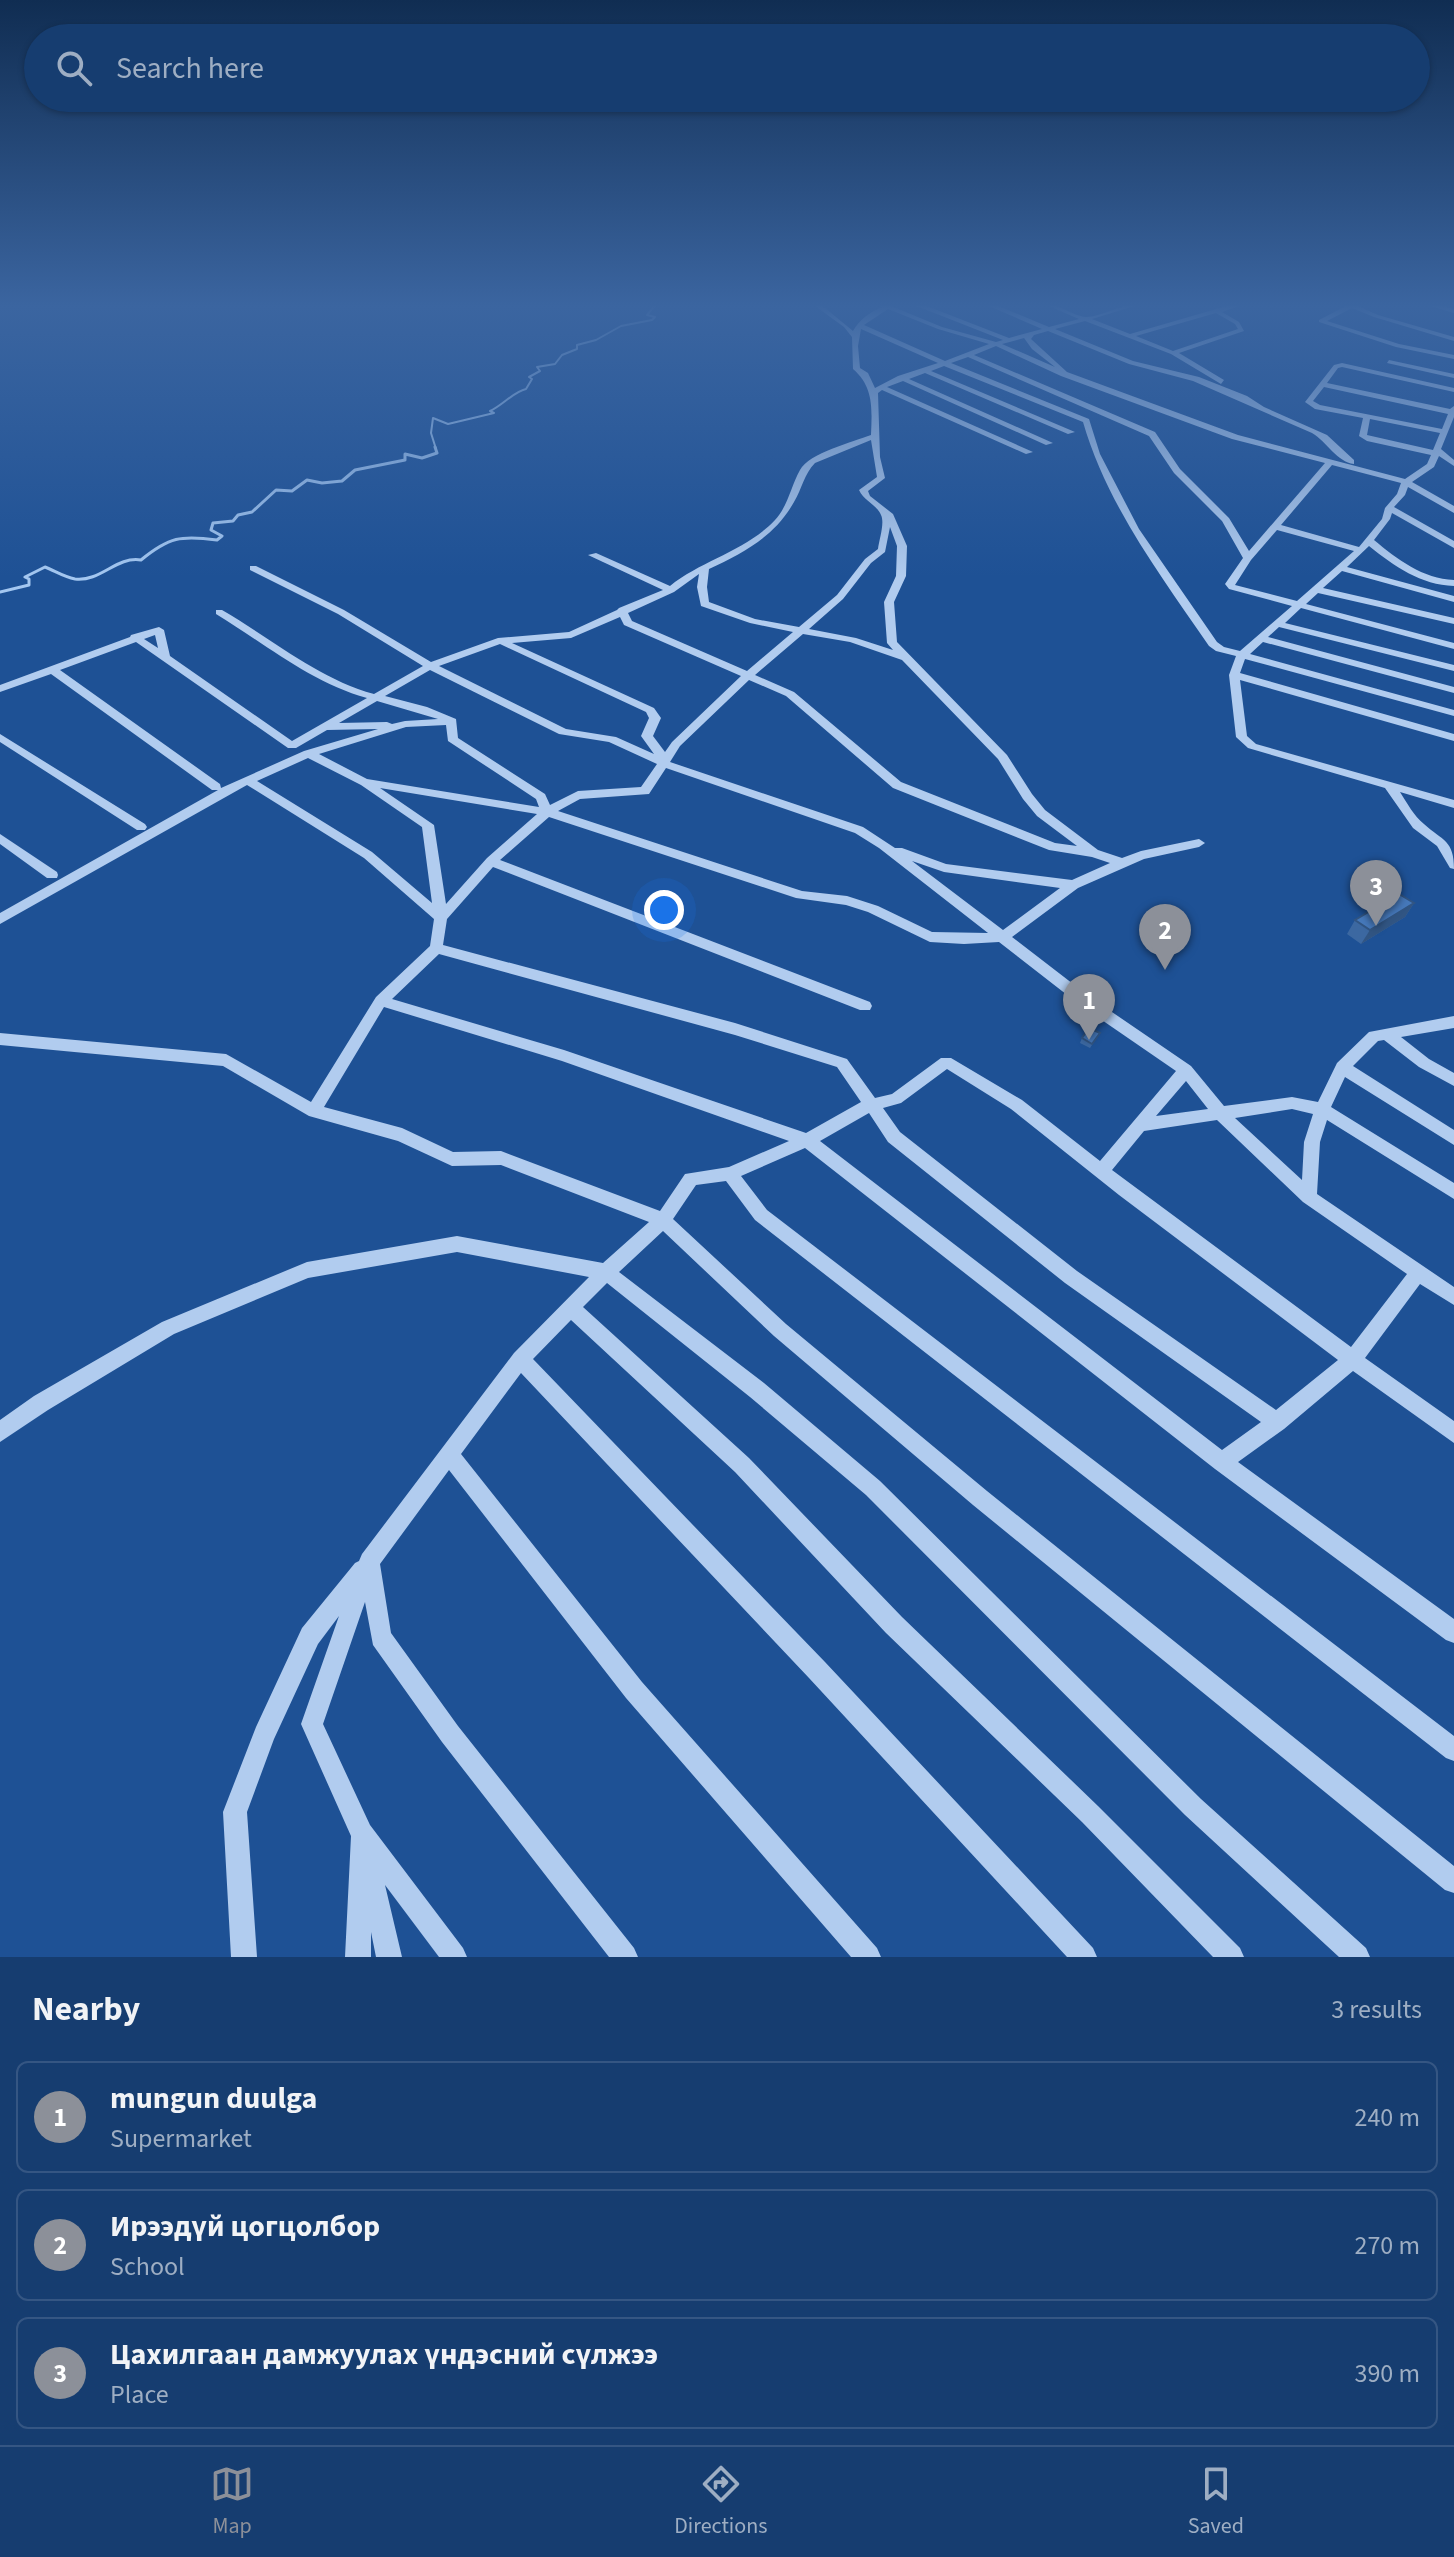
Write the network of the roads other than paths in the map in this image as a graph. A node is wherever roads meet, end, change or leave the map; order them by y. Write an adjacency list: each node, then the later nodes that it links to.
1 (878, 394): 17 (street)
2 (891, 394): 20 (street)
3 (938, 394): 18 (street)
4 (982, 394): 15 (street)
5 (1023, 394): 52 (street)
6 (1060, 394): 33 (street)
7 (1119, 394): 21 (street)
8 (1231, 394): 12 (street)
9 (1237, 394): 12 (street)
10 (1314, 394): 14 (street)
11 (1365, 394): 13 (street)
12 (1251, 403): 23 (street)
13 (1452, 415): 16 (street)
14 (1367, 416): 16 (street); 19 (street)
15 (1071, 432)
16 (1444, 432): 19 (street)
17 (875, 436): 26 (street); 35 (street)
18 (1049, 443)
19 (1436, 451): 22 (street); 24 (street)
20 (1029, 452)
21 (1331, 461): 23 (street); 28 (street)
22 (1454, 464)
23 (1384, 476): 24 (street)
24 (1406, 482): 25 (street); 27 (street)
25 (1389, 508): 29 (street); 30 (street)
26 (884, 509): 47 (street); 54 (street)
27 (1454, 510)
28 (1276, 527): 31 (street); 33 (street)
29 (1368, 540): 31 (street); 34 (street)
30 (1454, 545)
31 (1358, 554): 34 (street); 37 (street)
32 (593, 555): 39 (street)
33 (1248, 558): 42 (street)
34 (1399, 563): 38 (street)
35 (705, 567): 39 (street); 47 (street)
36 (253, 568): 55 (street)
37 (1344, 569): 40 (street); 41 (street)
38 (1449, 584): 41 (street)
39 (671, 590): 43 (street)
40 (1319, 590): 42 (street); 45 (street)
41 (1451, 598)
42 (1298, 607): 46 (street); 51 (street)
43 (622, 610): 50 (street); 59 (street)
44 (219, 612): 62 (street)
45 (1454, 621)
46 (1278, 624): 49 (street); 56 (street)
47 (801, 631): 54 (street); 59 (street)
48 (135, 637): 53 (street); 53 (street); 57 (street)
49 (1259, 638): 52 (street); 61 (street)
50 (498, 641): 55 (street); 70 (street)
51 (1454, 646)
52 (1241, 656): 58 (street); 63 (street)
53 (165, 658): 66 (street)
54 (904, 659): 81 (street)
55 (430, 666): 62 (street); 70 (street)
56 (1454, 668)
57 (52, 670): 60 (street); 74 (street)
58 (1234, 675): 68 (street); 73 (street)
59 (746, 677): 70 (street); 81 (street)
60 (0, 689)
61 (1454, 690)
62 (371, 698): 64 (street); 66 (street)
63 (1454, 713)
64 (452, 721): 65 (street); 76 (street)
65 (405, 724): 66 (street); 69 (street)
66 (323, 727)
67 (0, 737): 77 (street)
68 (1454, 738)
69 (308, 753): 71 (street); 72 (street)
70 (663, 763): 76 (street); 80 (street)
71 (247, 780): 87 (street); 89 (street)
72 (364, 782): 76 (street); 89 (street)
73 (1389, 785): 75 (street); 84 (street)
74 (216, 787)
75 (1454, 804)
76 (547, 812): 82 (street); 91 (street)
77 (141, 827)
78 (0, 838): 85 (street)
79 (1199, 843): 83 (street)
80 (883, 845): 86 (street); 91 (street)
81 (1094, 853): 83 (street)
82 (491, 861): 89 (street); 94 (street)
83 (1122, 863): 86 (street)
84 (1454, 865)
85 (52, 875)
86 (1073, 885): 91 (street)
87 (20, 909): 88 (street); 90 (street)
88 (0, 912)
89 (441, 918): 92 (street)
90 (0, 919)
91 (1003, 937): 101 (street)
92 (436, 948): 93 (street); 103 (street)
93 (381, 1001): 105 (street); 109 (street)
94 (865, 1006)
95 (1454, 1022): 96 (street)
96 (1429, 1026): 97 (street); 98 (street)
97 (1380, 1034): 100 (street); 102 (street)
98 (1454, 1034)
99 (5, 1042): 105 (street)
100 (1342, 1067): 104 (street); 108 (street)
101 (1186, 1070): 106 (street); 107 (street)
102 (1454, 1080)
103 (870, 1105): 109 (street); 110 (street); 121 (street)
104 (1322, 1109): 106 (street); 112 (street); 113 (street)
105 (314, 1111): 114 (street)
106 (1220, 1113): 107 (street); 113 (street)
107 (1140, 1125): 110 (street)
108 (1454, 1138)
109 (807, 1140): 111 (street); 125 (street)
110 (1101, 1171): 120 (street)
111 (730, 1174): 114 (street); 128 (street)
112 (1454, 1192)
113 (1309, 1197): 116 (street)
114 (663, 1220): 115 (street); 130 (street)
115 (606, 1272): 118 (street); 122 (street); 139 (street)
116 (1418, 1273): 117 (street); 120 (street)
117 (1454, 1297)
118 (571, 1308): 119 (street); 138 (street)
119 (520, 1359): 124 (street); 137 (street)
120 (1352, 1360): 121 (street); 123 (street)
121 (1277, 1422): 125 (street)
122 (0, 1432)
123 (1454, 1433)
124 (448, 1453): 126 (street); 136 (street)
125 (1222, 1462): 127 (street)
126 (369, 1561): 129 (street); 131 (street); 135 (street)
127 (1454, 1632)
128 (1454, 1750)
129 (362, 1833): 132 (street); 133 (street); 134 (street)
130 (1454, 1881)
131 (244, 1957)
132 (358, 1957)
133 (389, 1957)
134 (454, 1957)
135 (625, 1957)
136 (868, 1957)
137 (1084, 1957)
138 (1231, 1957)
139 (1357, 1957)

